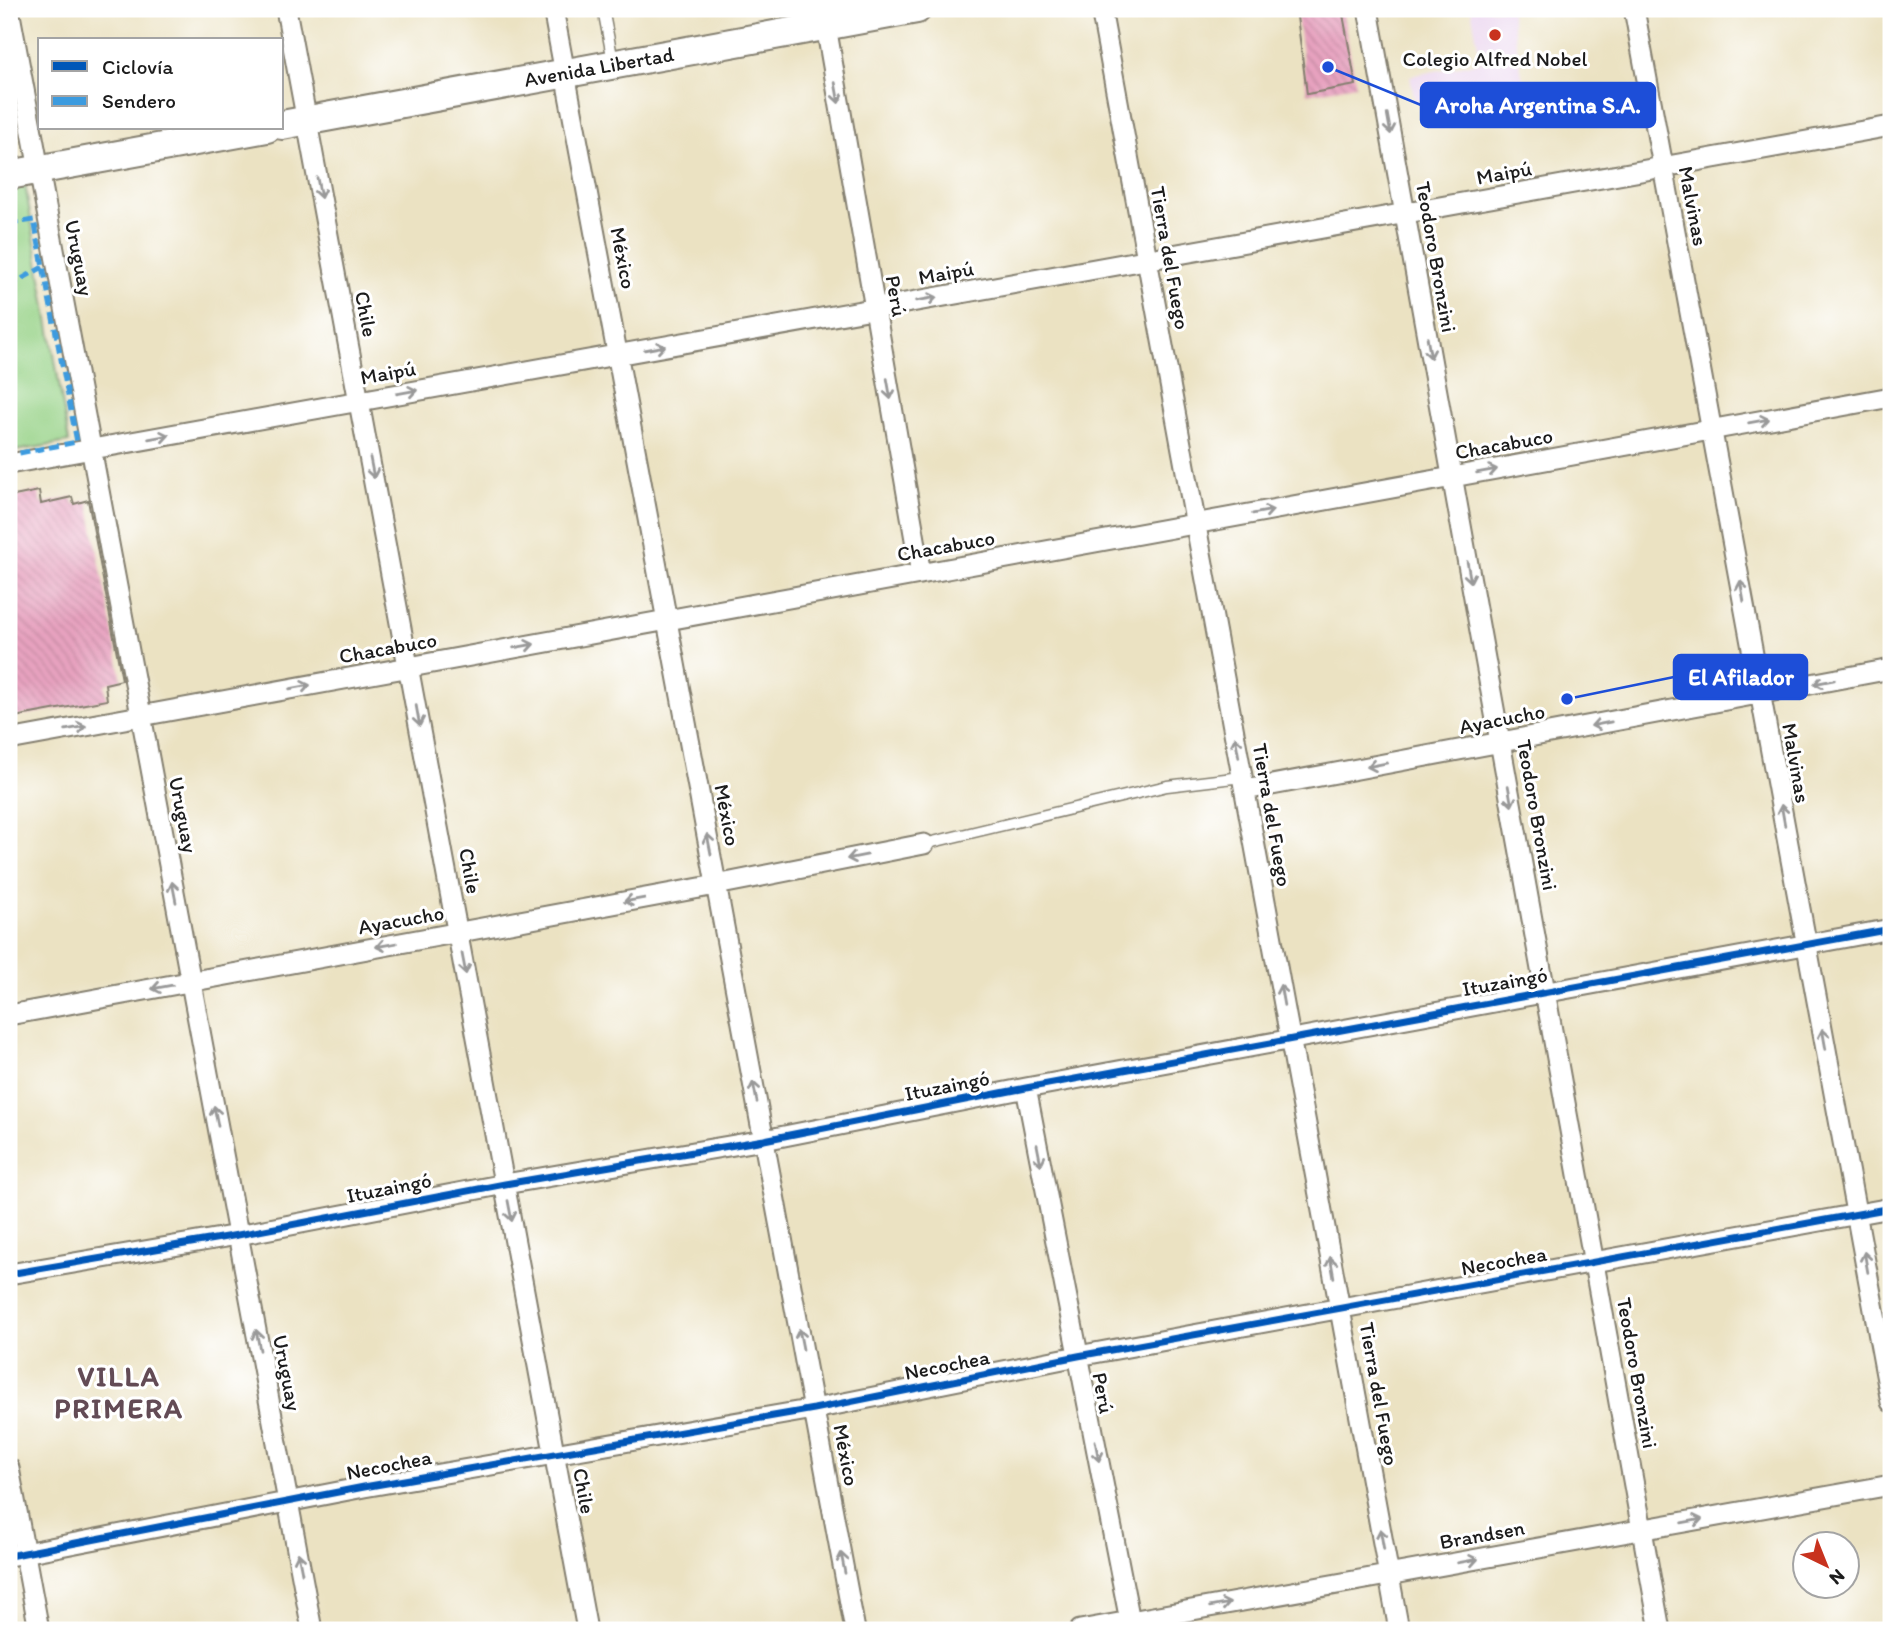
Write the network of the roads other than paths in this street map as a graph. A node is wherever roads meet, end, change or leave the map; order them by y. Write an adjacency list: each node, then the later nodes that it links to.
1 (9, 9): 16 (street, Uruguay)
2 (286, 9): 12 (street, Chile)
3 (553, 9): 11 (street, México)
4 (603, 9): 10 (lane)
5 (917, 9): 9 (main road, Avenida Libertad)
6 (1101, 9): 19 (street, Tierra del Fuego)
7 (1368, 9): 18 (street, Teodoro Bronzini, one-way to 18)
8 (1634, 9): 15 (street, Malvinas)
9 (826, 26): 10 (main road, Avenida Libertad); 20 (street, Perú, one-way to 20)
10 (614, 65): 11 (main road, Avenida Libertad)
11 (565, 74): 12 (main road, Avenida Libertad); 21 (street, México)
12 (294, 123): 23 (street, Chile, one-way to 23)
13 (1891, 127): 15 (street, Maipú)
14 (256, 130): 16 (main road)
15 (1663, 167): 18 (street, Maipú); 24 (street, Malvinas)
16 (39, 170): 17 (main road); 25 (street, Uruguay)
17 (9, 175)
18 (1405, 214): 19 (street, Maipú); 27 (street, Teodoro Bronzini, one-way to 27)
19 (1147, 260): 20 (street, Maipú, one-way to 19); 28 (street, Tierra del Fuego)
20 (875, 309): 21 (street, Maipú, one-way to 20); 29 (street, Perú, one-way to 29)
21 (618, 355): 23 (street, Maipú, one-way to 21); 30 (street, México)
22 (1891, 397): 24 (street, Chacabuco, one-way to 22)
23 (359, 401): 25 (street, Maipú, one-way to 23); 31 (street, Chile, one-way to 31)
24 (1712, 430): 27 (street, Chacabuco, one-way to 24); 33 (street, Malvinas, one-way to 24)
25 (92, 449): 26 (street, Maipú); 34 (street, Uruguay)
26 (9, 464)
27 (1452, 477): 28 (street, Chacabuco, one-way to 27); 36 (street, Teodoro Bronzini, one-way to 36)
28 (1196, 524): 29 (street, Chacabuco); 37 (street, Tierra del Fuego, one-way to 28)
29 (921, 574): 30 (street, Chacabuco)
30 (667, 620): 31 (street, Chacabuco, one-way to 30); 39 (street, México, one-way to 30)
31 (409, 667): 34 (street, Chacabuco, one-way to 31); 41 (street, Chile, one-way to 41)
32 (1891, 669): 33 (street, Ayacucho, one-way to 33)
33 (1760, 694): 36 (street, Ayacucho, one-way to 36); 42 (street, Malvinas, one-way to 33)
34 (141, 716): 35 (street, Chacabuco, one-way to 34); 43 (street, Uruguay, one-way to 34)
35 (9, 740)
36 (1500, 742): 37 (street, Ayacucho, one-way to 37); 44 (street, Teodoro Bronzini, one-way to 44)
37 (1243, 784): 38 (lane); 46 (street, Tierra del Fuego, one-way to 37)
38 (924, 844): 39 (street, Ayacucho, one-way to 39)
39 (716, 885): 41 (street, Ayacucho, one-way to 41); 48 (street, México, one-way to 39)
40 (1891, 929): 42 (street, Ituzaingó)
41 (458, 932): 43 (street, Ayacucho, one-way to 43); 49 (street, Chile, one-way to 49)
42 (1807, 944): 44 (street, Ituzaingó); 51 (street, Malvinas, one-way to 42)
43 (191, 981): 45 (street, Ayacucho, one-way to 45); 52 (street, Uruguay, one-way to 43)
44 (1545, 993): 46 (street, Ituzaingó); 53 (street, Teodoro Bronzini)
45 (9, 1015)
46 (1290, 1040): 47 (street, Ituzaingó); 55 (street, Tierra del Fuego, one-way to 46)
47 (1026, 1088): 48 (street, Ituzaingó); 56 (street, Perú, one-way to 56)
48 (764, 1140): 49 (street, Ituzaingó); 58 (street, México, one-way to 48)
49 (505, 1184): 52 (street, Ituzaingó); 59 (street, Chile, one-way to 59)
50 (1891, 1208): 51 (street, Necochea)
51 (1857, 1214): 53 (street, Necochea); 57 (street, Malvinas, one-way to 51)
52 (238, 1235): 54 (street, Ituzaingó); 62 (street, Uruguay, one-way to 52)
53 (1594, 1262): 55 (street, Necochea); 63 (street, Teodoro Bronzini)
54 (9, 1274)
55 (1340, 1308): 56 (street, Necochea); 65 (street, Tierra del Fuego, one-way to 55)
56 (1078, 1356): 58 (street, Necochea); 66 (street, Perú, one-way to 66)
57 (1891, 1402)
58 (814, 1409): 59 (street, Necochea); 70 (street, México, one-way to 58)
59 (554, 1452): 62 (street, Necochea); 69 (street, Chile)
60 (9, 1468): 64 (street)
61 (1891, 1485): 63 (street, Brandsen, one-way to 61)
62 (289, 1503): 64 (street, Necochea); 68 (street, Uruguay, one-way to 62)
63 (1642, 1530): 65 (street, Brandsen, one-way to 63); 73 (street, Teodoro Bronzini)
64 (17, 1555): 67 (street)
65 (1389, 1575): 66 (street, Brandsen, one-way to 65); 72 (street, Tierra del Fuego)
66 (1130, 1621): 71 (street, Brandsen)
67 (39, 1630)
68 (312, 1630)
69 (587, 1630)
70 (855, 1630)
71 (1080, 1630)
72 (1399, 1630)
73 (1660, 1630)

